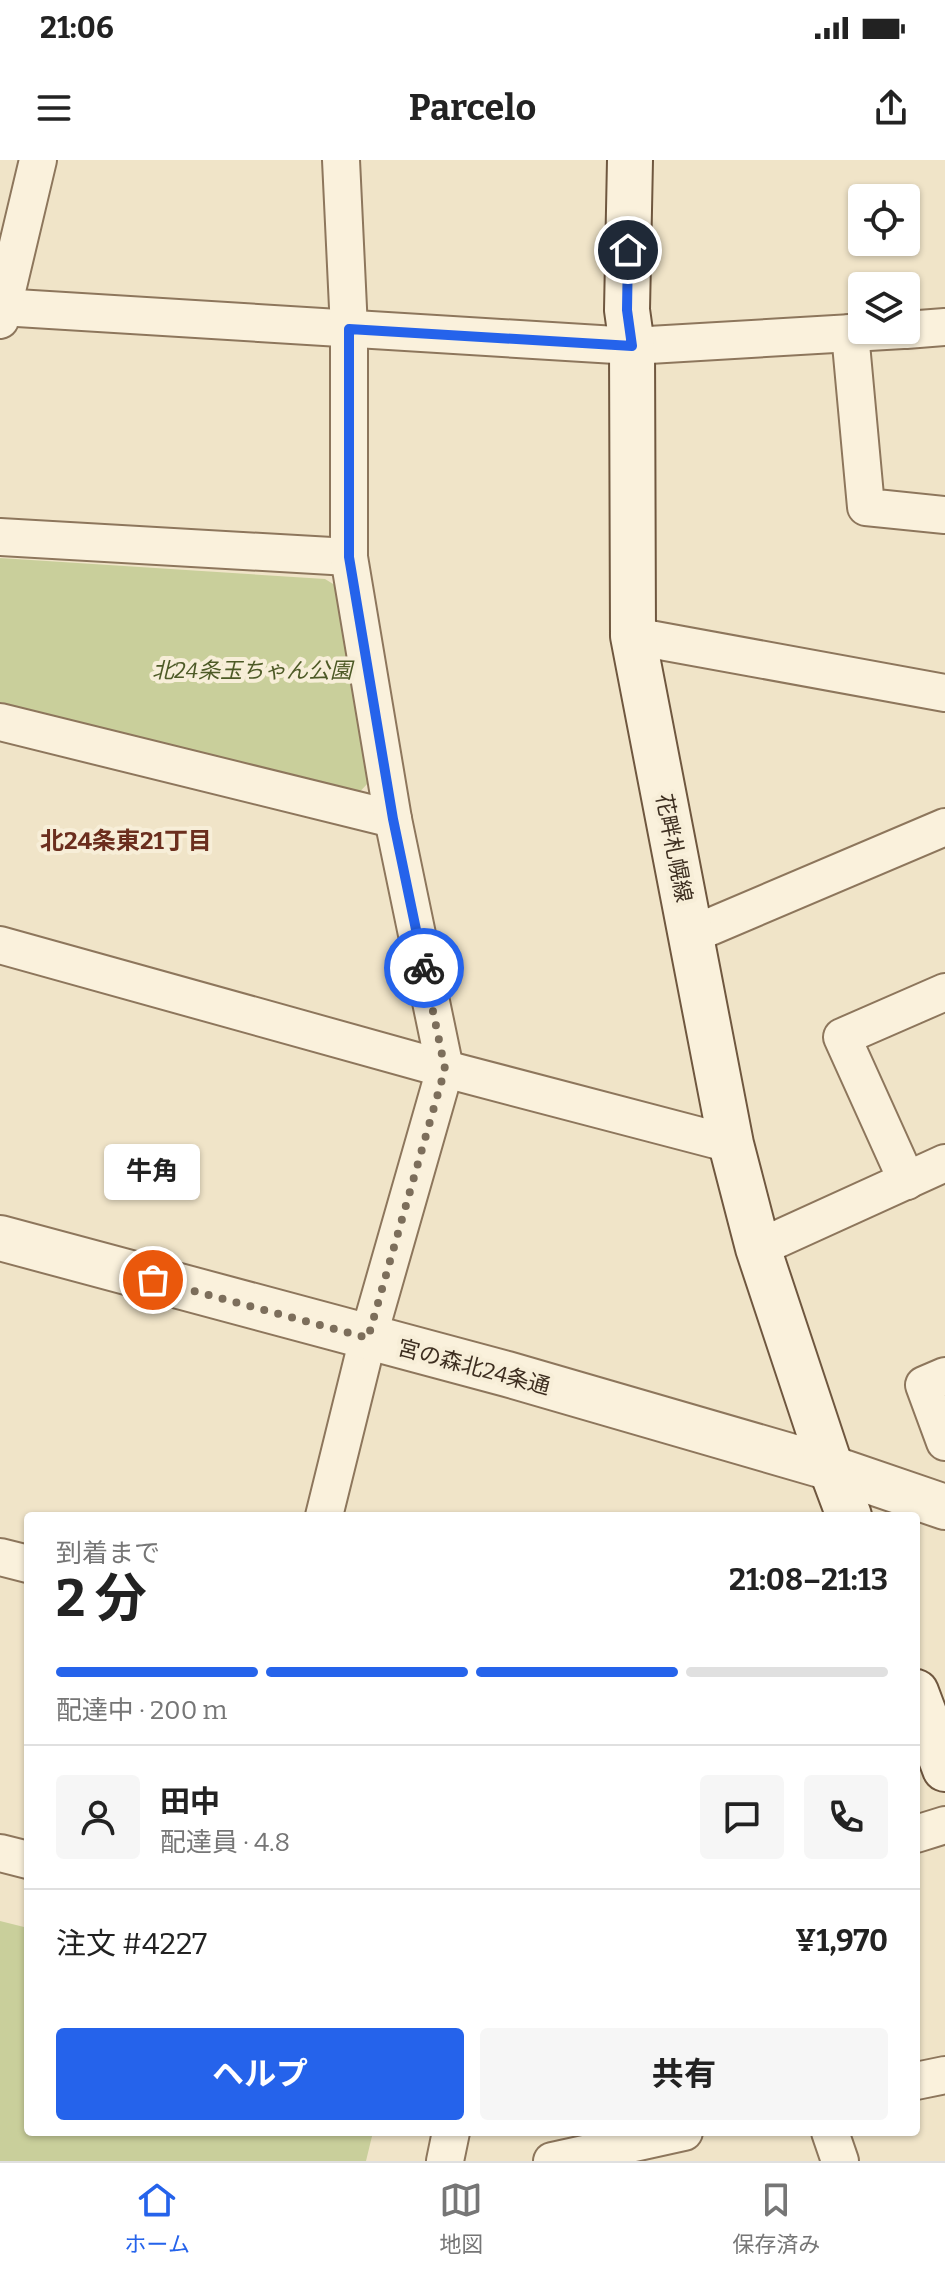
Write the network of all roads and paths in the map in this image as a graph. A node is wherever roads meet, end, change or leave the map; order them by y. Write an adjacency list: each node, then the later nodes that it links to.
1 (38, 160): 4 (street)
2 (341, 160): 6 (street)
3 (630, 160): 10 (main road, 花畔札幌線)
4 (1, 312): 6 (street)
5 (945, 327): 7 (street)
6 (349, 329): 10 (street); 13 (street)
7 (920, 329)
8 (848, 333): 10 (street)
9 (851, 344): 11 (street)
10 (632, 346): 14 (main road, 花畔札幌線)
11 (945, 515)
12 (0, 537): 13 (street)
13 (349, 557): 17 (street)
14 (633, 636): 15 (street); 19 (main road, 花畔札幌線)
15 (945, 693)
16 (0, 722): 17 (street)
17 (393, 819): 22 (street)
18 (945, 827): 19 (street)
19 (691, 935): 23 (main road, 花畔札幌線)
20 (0, 945): 22 (street)
21 (945, 992): 25 (street)
22 (445, 1069): 23 (street); 28 (street)
23 (731, 1144): 27 (main road, 花畔札幌線)
24 (945, 1163): 25 (street)
25 (907, 1181): 27 (street)
26 (0, 1238): 28 (main road, 宮の森北24条通)
27 (758, 1248): 31 (main road, 花畔札幌線)
28 (368, 1338): 31 (main road, 宮の森北24条通); 33 (street)
29 (945, 1376): 30 (street)
30 (945, 1442)
31 (831, 1468): 32 (main road, 宮の森北24条通); 34 (main road, 花畔札幌線)
32 (945, 1507)
33 (325, 1512)
34 (848, 1512)
35 (0, 1557): 36 (street)
36 (24, 1563)
37 (920, 1703): 38 (main road)
38 (945, 1769)
39 (945, 1825): 40 (street)
40 (920, 1833)
41 (0, 1853): 42 (street)
42 (24, 1859)
43 (945, 2075): 44 (street)
44 (920, 2080)
45 (450, 2136): 48 (street)
46 (666, 2136): 49 (street)
47 (831, 2136): 50 (street)
48 (445, 2161)
49 (552, 2161)
50 (840, 2161)

